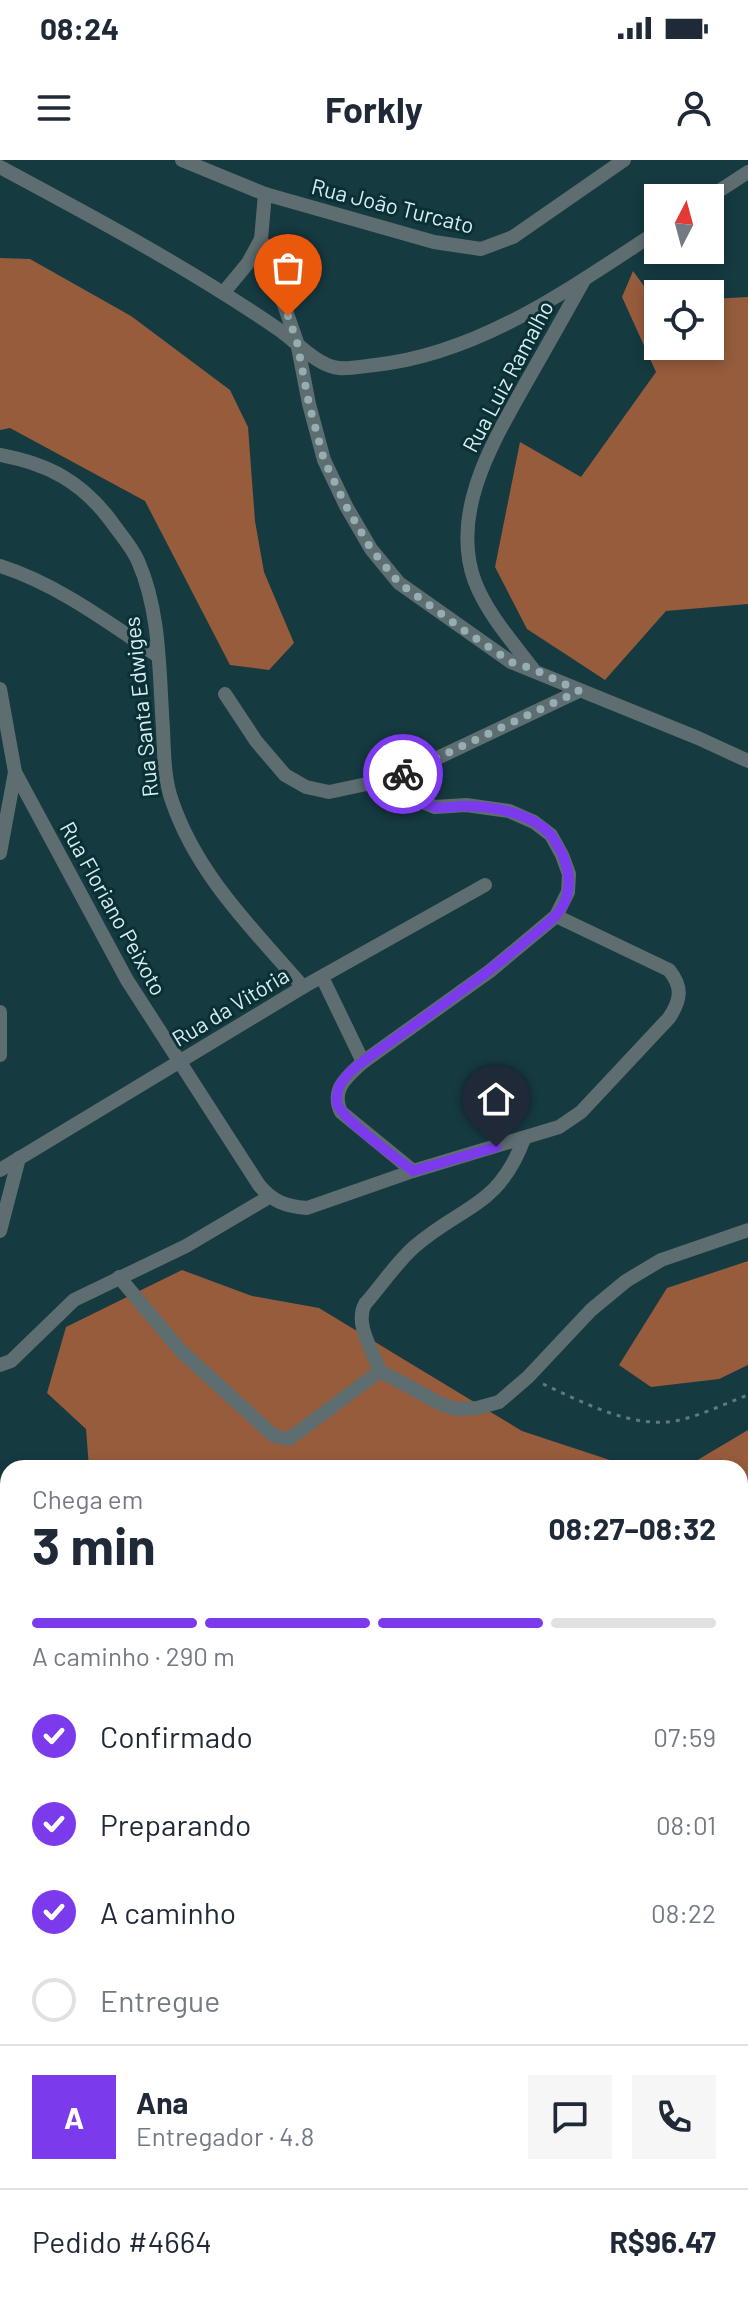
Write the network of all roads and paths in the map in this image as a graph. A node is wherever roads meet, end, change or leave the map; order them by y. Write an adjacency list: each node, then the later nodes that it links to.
1 (182, 160): 6 (street, Rua João Turcato)
2 (624, 160): 6 (street, Rua João Turcato)
3 (0, 167): 10 (street, Rua Luiz Ramalho)
4 (748, 172): 5 (street)
5 (724, 188)
6 (265, 194): 7 (street)
7 (261, 239): 10 (street); 11 (street)
8 (644, 240): 9 (street, Rua Luiz Ramalho)
9 (584, 279): 11 (street, Rua Luiz Ramalho); 15 (street, Rua Luiz Ramalho)
10 (224, 292): 11 (street, Rua Luiz Ramalho)
11 (297, 342): 15 (street)
12 (0, 455): 14 (street, Rua Santa Edwiges)
13 (0, 566): 14 (street)
14 (158, 656): 26 (street, Rua Santa Edwiges)
15 (533, 669): 17 (street)
16 (0, 689): 20 (street)
17 (579, 691): 19 (street); 21 (street)
18 (225, 694): 21 (street)
19 (748, 761)
20 (15, 772): 22 (street); 30 (street, Rua Floriano Peixoto)
21 (395, 778): 24 (street)
22 (0, 853)
23 (485, 885): 25 (street, Rua da Vitória)
24 (556, 916): 29 (street); 31 (street)
25 (322, 977): 26 (street, Rua da Vitória); 29 (street)
26 (303, 987): 30 (street, Rua da Vitória)
27 (0, 1012): 28 (street)
28 (0, 1055)
29 (363, 1062): 34 (street)
30 (179, 1063): 32 (street, Rua da Vitória); 35 (street, Rua Floriano Peixoto)
31 (524, 1139): 34 (street); 40 (street)
32 (19, 1158): 33 (street, Rua da Vitória); 37 (street)
33 (0, 1170)
34 (413, 1171): 35 (street)
35 (269, 1197): 38 (street)
36 (748, 1230): 41 (street)
37 (0, 1231)
38 (119, 1277): 39 (street); 40 (street)
39 (0, 1365)
40 (380, 1371): 41 (street)
41 (528, 1377): 42 (path)
42 (748, 1395)

